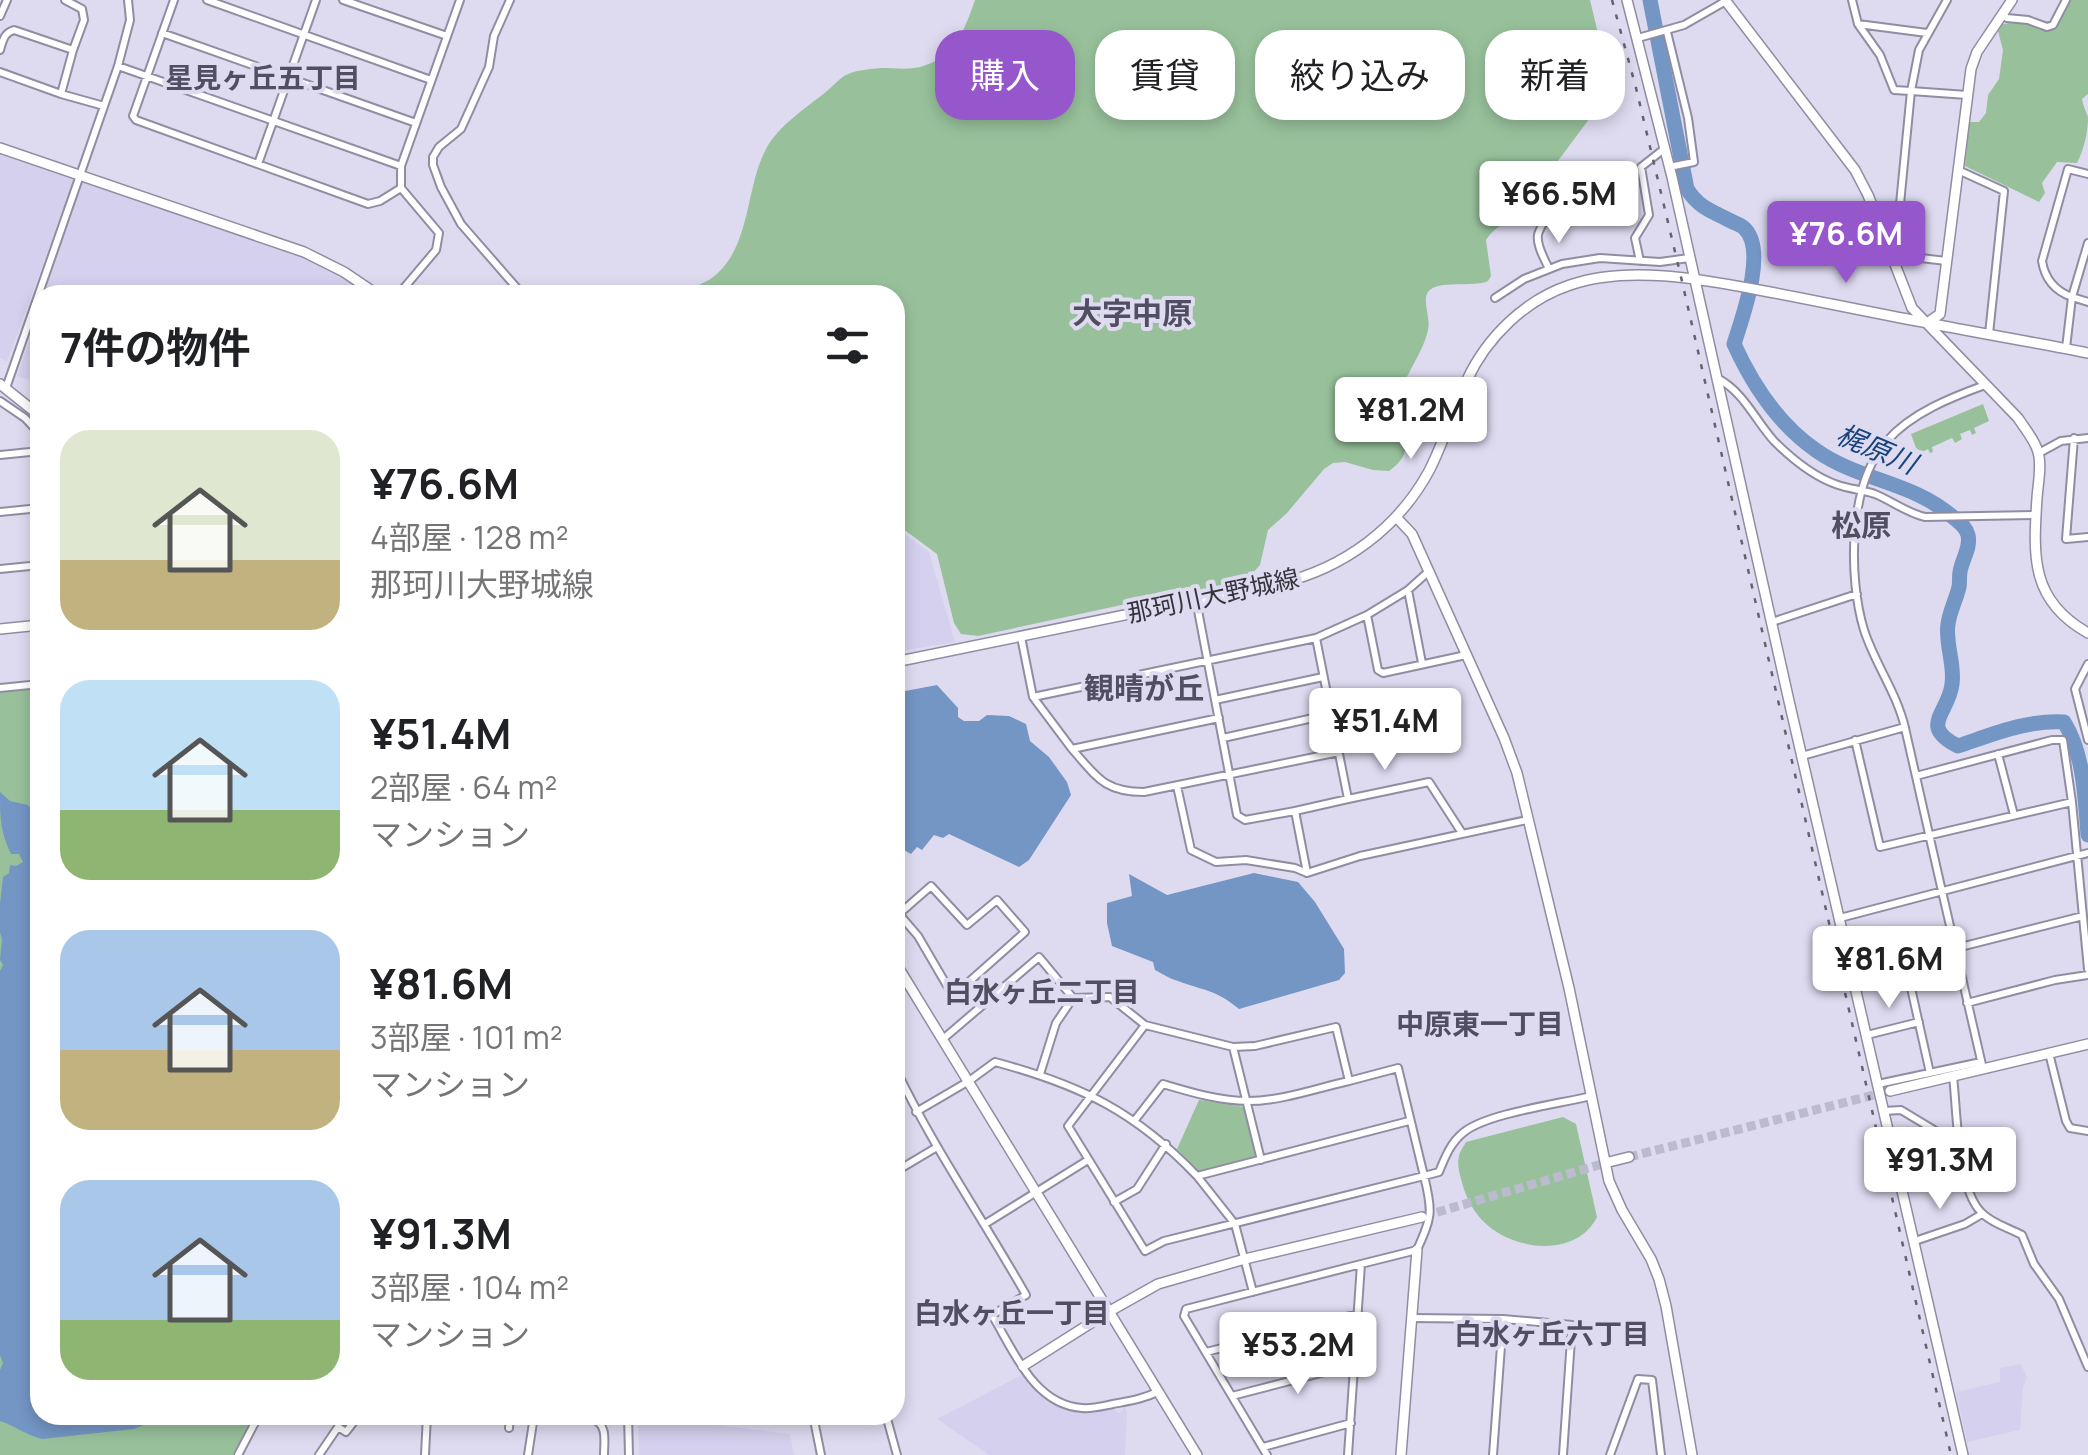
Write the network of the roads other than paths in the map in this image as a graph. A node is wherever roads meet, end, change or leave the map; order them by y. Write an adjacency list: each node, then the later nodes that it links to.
1 (7, 0): 17 (street)
2 (65, 0): 26 (street)
3 (128, 0): 27 (street)
4 (174, 0): 21 (street)
5 (207, 0): 22 (street)
6 (316, 0): 22 (street)
7 (344, 0): 23 (street)
8 (460, 0): 23 (street)
9 (510, 0): 58 (street)
10 (1627, 0): 24 (street)
11 (1852, 0): 18 (street)
12 (1947, 0): 20 (street)
13 (2012, 0): 16 (street)
14 (2066, 0): 16 (street)
15 (1726, 1): 19 (street); 63 (street)
16 (2003, 15): 34 (street)
17 (0, 16)
18 (1858, 24): 20 (street); 32 (street)
19 (1666, 32): 24 (street); 42 (street)
20 (1928, 32): 32 (street)
21 (162, 34): 29 (street); 30 (street)
22 (304, 35): 30 (street); 31 (street)
23 (447, 36): 31 (street)
24 (1638, 38): 39 (street)
25 (0, 50): 26 (street)
26 (72, 50): 33 (street)
27 (118, 66): 29 (street); 35 (street)
28 (0, 72): 33 (street)
29 (147, 76): 36 (street); 40 (street)
30 (289, 78): 36 (street); 37 (street)
31 (431, 80): 37 (street)
32 (1911, 92): 34 (street); 51 (street)
33 (61, 94): 35 (street)
34 (1967, 95): 43 (street)
35 (104, 106): 44 (street)
36 (274, 121): 40 (street); 41 (street)
37 (416, 123): 41 (street)
38 (0, 148): 44 (street)
39 (1665, 148): 42 (street); 50 (street)
40 (258, 164): 46 (street)
41 (401, 166): 46 (street)
42 (1670, 167): 49 (street)
43 (1958, 170): 51 (street); 64 (street)
44 (79, 174): 55 (street); 56 (street)
45 (2088, 174): 59 (street)
46 (401, 188): 57 (street)
47 (1559, 195): 53 (street)
48 (2088, 242): 52 (street)
49 (1689, 258): 50 (street); 54 (street)
50 (1640, 261): 53 (street)
51 (1946, 262): 63 (street)
52 (2086, 262): 59 (street)
53 (1548, 269): 60 (street)
54 (1694, 279): 63 (street, 那珂川大野城線); 67 (street); 82 (street, 那珂川大野城線)
55 (39, 285)
56 (363, 285)
57 (406, 285)
58 (514, 285)
59 (2072, 297): 61 (street); 65 (street)
60 (1495, 298)
61 (2088, 302)
62 (30, 311): 69 (street)
63 (1926, 323): 64 (street, 那珂川大野城線); 68 (street)
64 (1989, 334): 65 (street, 那珂川大野城線)
65 (2066, 348): 66 (street, 那珂川大野城線)
66 (2088, 353)
67 (1716, 378): 78 (street); 91 (street)
68 (1985, 385): 76 (street); 78 (street)
69 (3, 386): 71 (street)
70 (0, 401): 72 (street)
71 (30, 408)
72 (30, 423)
73 (2074, 438): 74 (street); 76 (street); 83 (street)
74 (2088, 438)
75 (30, 452): 77 (street)
76 (2039, 453): 81 (street)
77 (0, 455)
78 (1863, 490): 81 (street); 88 (street)
79 (30, 509): 80 (street)
80 (0, 512)
81 (2036, 515): 94 (street)
82 (1396, 517): 86 (street); 89 (street, 那珂川大野城線)
83 (2088, 537)
84 (30, 566): 85 (street)
85 (0, 568)
86 (1428, 572): 87 (street); 97 (street)
87 (1408, 590): 90 (street); 100 (street)
88 (1857, 594): 91 (street); 109 (street)
89 (1196, 600): 95 (street, 那珂川大野城線); 99 (street)
90 (1367, 616): 96 (street); 100 (street)
91 (1772, 622): 116 (street)
92 (30, 626): 93 (street)
93 (0, 629)
94 (2088, 633)
95 (1021, 635): 98 (street, 那珂川大野城線); 105 (street)
96 (1316, 638): 99 (street); 102 (street)
97 (1467, 655): 100 (street); 124 (street)
98 (905, 660)
99 (1208, 661): 105 (street); 106 (street)
100 (1422, 664)
101 (2088, 664): 112 (street)
102 (1324, 677): 106 (street); 107 (street)
103 (30, 685): 104 (street)
104 (0, 688)
105 (1033, 697): 113 (street)
106 (1216, 700): 108 (street)
107 (1331, 714): 110 (street); 114 (street)
108 (1219, 718): 110 (street); 113 (street)
109 (1905, 727): 111 (street); 118 (street)
110 (1223, 738): 117 (street)
111 (1855, 740): 116 (street); 126 (street)
112 (2088, 740)
113 (1072, 748): 119 (street)
114 (1338, 752): 117 (street); 120 (street)
115 (1998, 754): 118 (street); 121 (street); 123 (street)
116 (1802, 756): 133 (street)
117 (1230, 776): 119 (street); 122 (street)
118 (1916, 776): 126 (street)
119 (1177, 786): 129 (street)
120 (1348, 800): 122 (street); 125 (street)
121 (2072, 802): 123 (street); 128 (street)
122 (1294, 811): 129 (street)
123 (2014, 816): 126 (street)
124 (1527, 820): 125 (street); 157 (street)
125 (1462, 833): 129 (street)
126 (1928, 836): 130 (street)
127 (2088, 852): 128 (street)
128 (2078, 856): 130 (street); 132 (street)
129 (1307, 873)
130 (1941, 890): 133 (street); 135 (street)
131 (905, 909): 134 (street)
132 (2083, 916): 135 (street); 136 (street)
133 (1840, 918): 142 (street)
134 (905, 924)
135 (1954, 948): 139 (street); 140 (street)
136 (2088, 972): 139 (street)
137 (905, 981): 143 (street)
138 (1073, 998): 141 (street); 143 (street); 149 (street)
139 (1967, 1002): 147 (street)
140 (1919, 1022): 142 (street); 148 (street)
141 (1145, 1025): 145 (street); 156 (street)
142 (1867, 1035): 153 (street)
143 (943, 1039): 152 (street)
144 (2088, 1044): 146 (street)
145 (1234, 1047): 151 (street); 158 (street)
146 (2049, 1053): 147 (street); 163 (street)
147 (1982, 1066): 148 (street); 150 (street)
148 (1930, 1073): 153 (street)
149 (1040, 1074): 152 (street); 156 (street)
150 (1954, 1076): 155 (street); 165 (street)
151 (1350, 1080): 158 (street); 162 (street)
152 (968, 1081): 160 (street); 174 (street)
153 (1878, 1084): 159 (street)
154 (905, 1088): 160 (street)
155 (1890, 1092)
156 (1092, 1096): 161 (street); 168 (street)
157 (1592, 1096): 173 (street); 222 (street)
158 (1246, 1101): 161 (street); 169 (street)
159 (1884, 1111): 165 (street); 180 (street)
160 (916, 1112): 166 (street)
161 (1135, 1120): 164 (street)
162 (1410, 1121): 169 (street); 173 (street)
163 (2088, 1131)
164 (1166, 1144): 172 (street); 175 (street)
165 (1960, 1146): 176 (street)
166 (937, 1147): 171 (street); 178 (street)
167 (1629, 1157): 170 (street)
168 (1088, 1160): 174 (street); 175 (street)
169 (1261, 1160): 172 (street)
170 (1610, 1162)
171 (905, 1166)
172 (1198, 1176): 179 (street)
173 (1424, 1176): 179 (street); 181 (street)
174 (1036, 1192): 178 (street); 185 (street)
175 (1114, 1202): 179 (street)
176 (1982, 1214): 180 (street); 192 (street)
177 (1422, 1216): 182 (street)
178 (986, 1224): 191 (street)
179 (1235, 1224): 182 (street)
180 (1915, 1241): 223 (street)
181 (1417, 1250): 183 (street); 187 (street)
182 (1245, 1259): 184 (street); 185 (street)
183 (1361, 1264): 184 (street); 186 (street)
184 (1253, 1292): 189 (street)
185 (1110, 1311): 191 (street); 193 (street)
186 (1358, 1314): 189 (street); 190 (street)
187 (1411, 1318): 188 (street); 217 (street)
188 (1503, 1319): 218 (street); 219 (street)
189 (1206, 1352): 194 (street)
190 (1354, 1364): 194 (street); 195 (street)
191 (1023, 1366): 193 (street)
192 (2088, 1367)
193 (1159, 1391): 215 (street)
194 (1232, 1396): 206 (street)
195 (1350, 1422): 206 (street); 216 (street)
196 (253, 1425): 207 (street)
197 (351, 1425): 208 (street)
198 (426, 1425): 209 (street)
199 (509, 1425): 205 (street)
200 (533, 1425): 210 (street)
201 (602, 1425): 211 (street)
202 (628, 1425): 212 (street)
203 (815, 1425): 213 (street)
204 (889, 1425): 214 (street)
205 (509, 1428)
206 (1265, 1451)
207 (238, 1455)
208 (319, 1455)
209 (425, 1455)
210 (528, 1455)
211 (604, 1455)
212 (630, 1455)
213 (821, 1455)
214 (897, 1455)
215 (1197, 1455)
216 (1348, 1455)
217 (1401, 1455)
218 (1492, 1455)
219 (1562, 1455)
220 (1610, 1455): 221 (street)
221 (1661, 1455)
222 (1692, 1455)
223 (1963, 1455)

